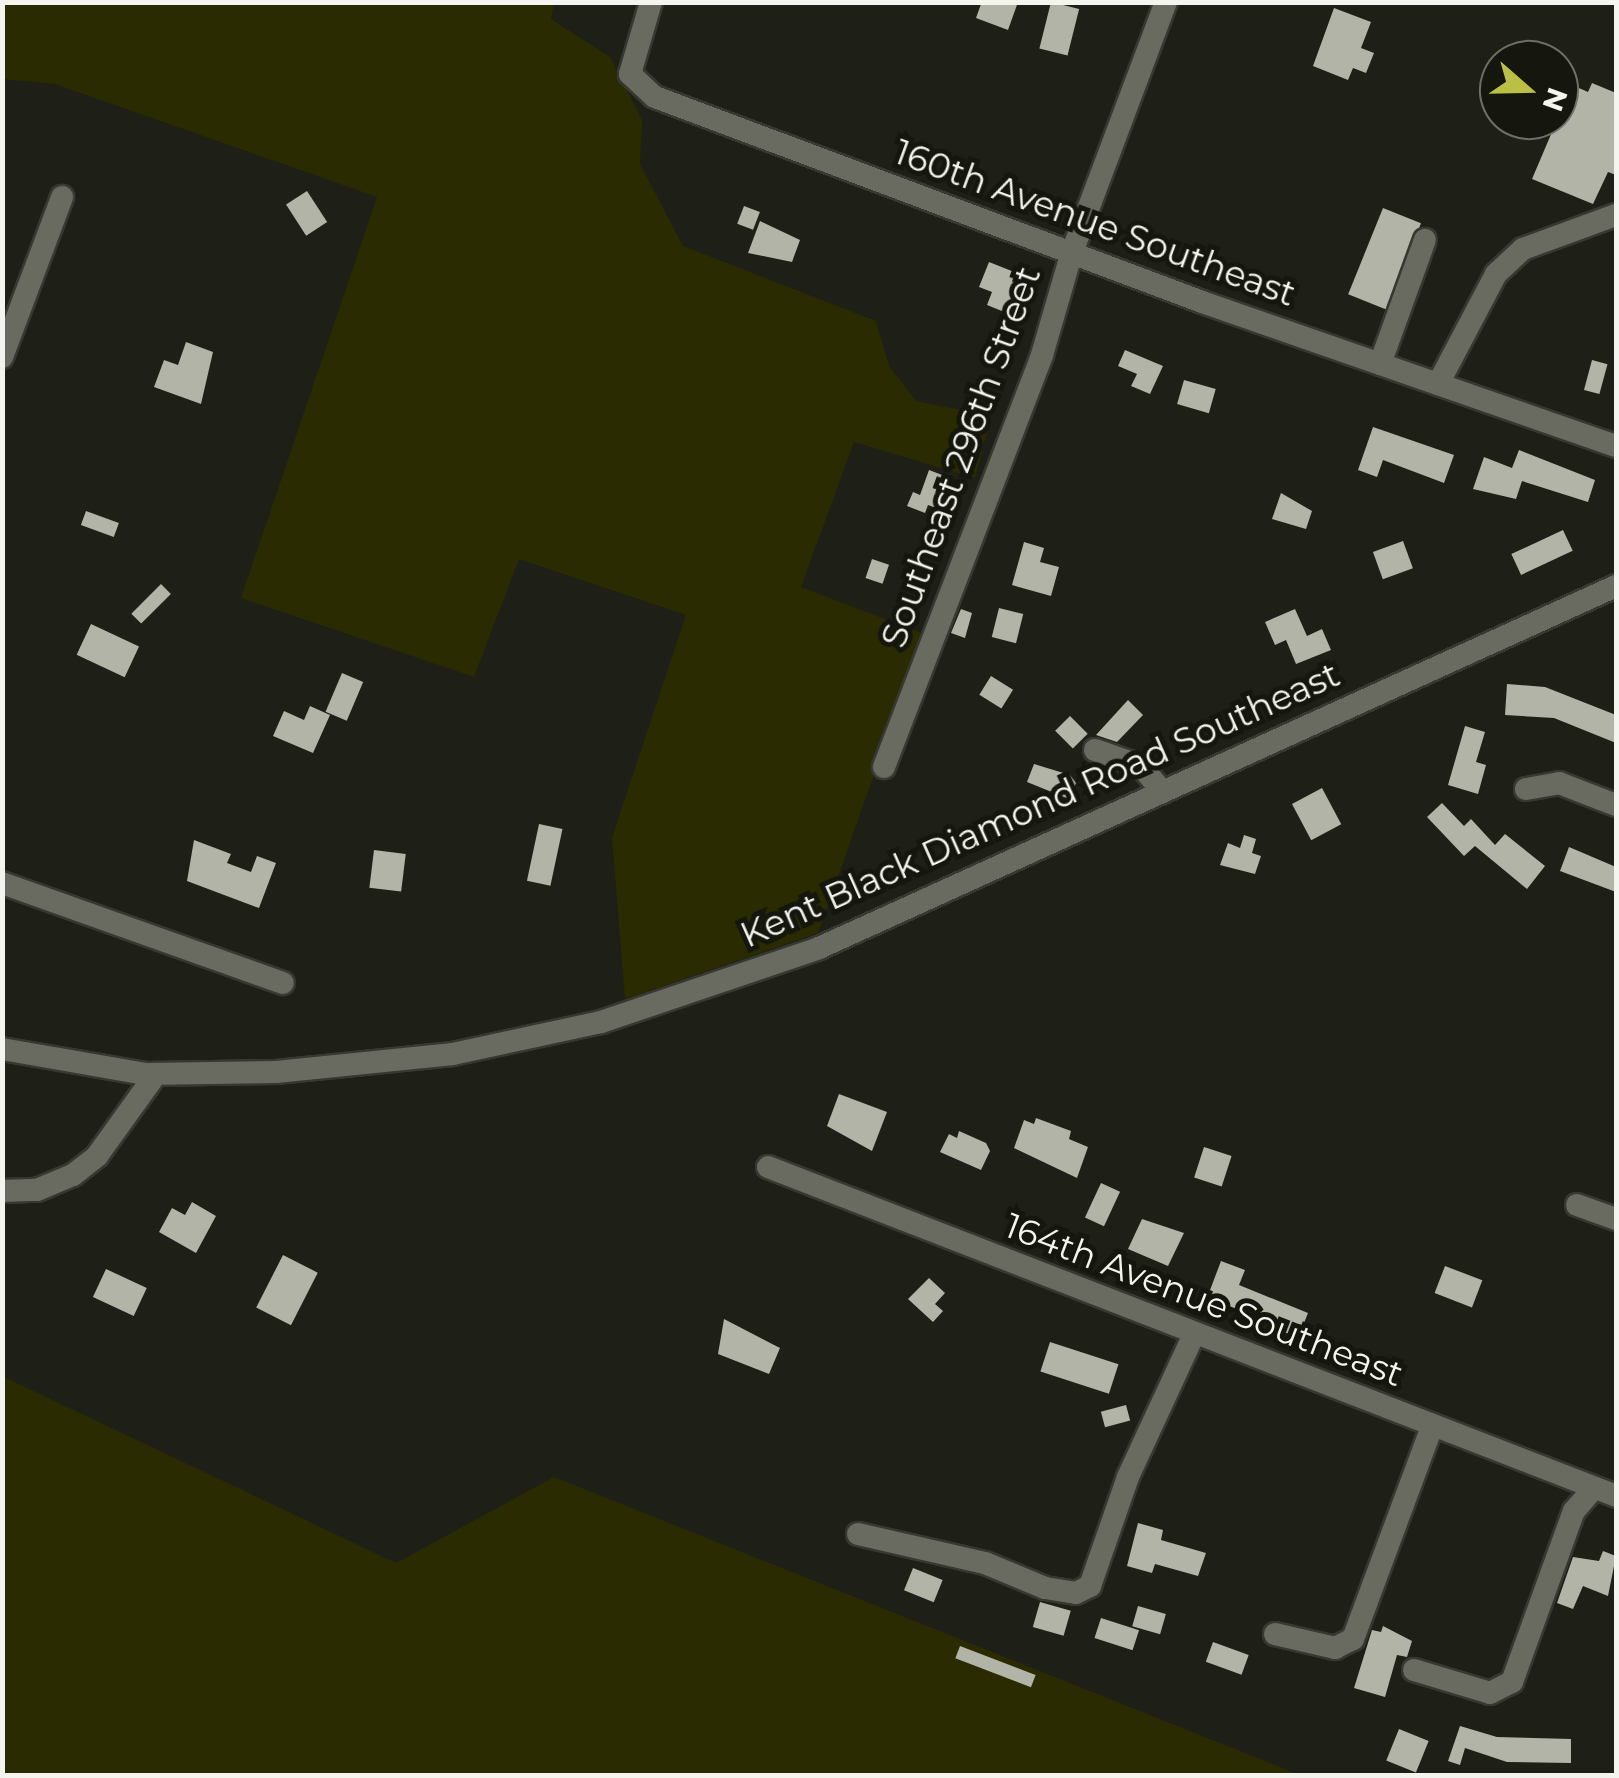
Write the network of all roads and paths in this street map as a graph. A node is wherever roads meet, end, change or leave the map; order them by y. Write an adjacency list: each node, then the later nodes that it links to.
1 (651, 2): 6 (street, 160th Avenue Southeast)
2 (1166, 2): 6 (street, Southeast 296th Street)
3 (62, 197): 7 (street)
4 (1616, 215): 9 (street)
5 (1424, 240): 8 (street)
6 (1072, 252): 8 (street, 160th Avenue Southeast); 13 (street, Southeast 296th Street)
7 (2, 358)
8 (1380, 364): 9 (street, 160th Avenue Southeast)
9 (1438, 384): 10 (street, 160th Avenue Southeast)
10 (1616, 446)
11 (1616, 586): 15 (street, Kent Black Diamond Road Southeast)
12 (1095, 750): 15 (street)
13 (884, 767)
14 (1526, 789): 16 (street)
15 (1163, 792): 20 (street, Kent Black Diamond Road Southeast)
16 (1616, 805)
17 (2, 882): 18 (street)
18 (283, 983)
19 (2, 1049): 20 (street, Kent Black Diamond Road Southeast)
20 (156, 1074): 22 (street)
21 (768, 1167): 25 (street, 164th Avenue Southeast)
22 (2, 1191)
23 (1577, 1205): 24 (street)
24 (1616, 1219)
25 (1194, 1334): 26 (street, 164th Avenue Southeast); 29 (street)
26 (1432, 1427): 27 (street, 164th Avenue Southeast); 30 (street)
27 (1592, 1490): 28 (street, 164th Avenue Southeast); 31 (street)
28 (1616, 1496)
29 (858, 1534)
30 (1275, 1634)
31 (1414, 1670)

